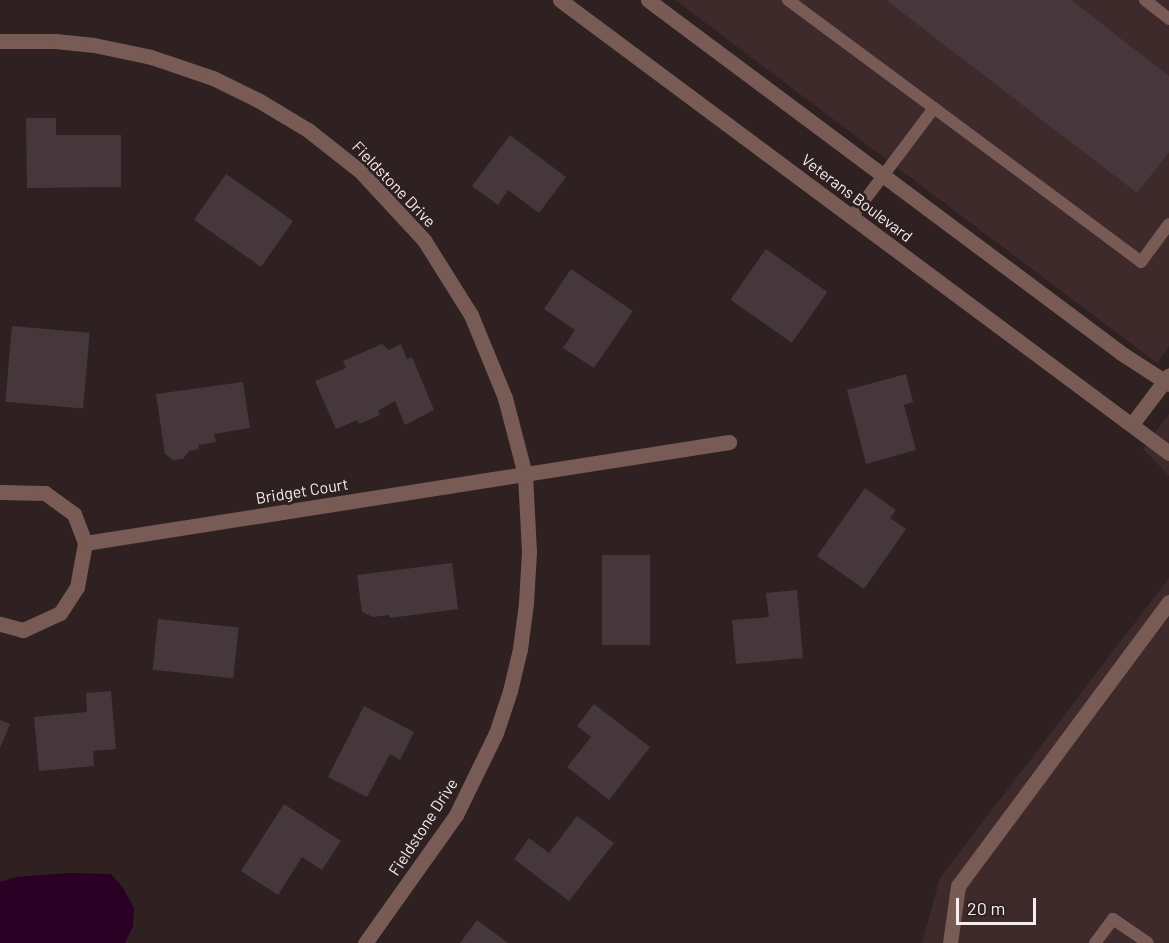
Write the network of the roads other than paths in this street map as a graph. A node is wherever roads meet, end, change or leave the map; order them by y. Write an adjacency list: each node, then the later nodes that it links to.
1 (648, 0): 8 (street, Veterans Boulevard)
2 (788, 0): 7 (lane)
3 (1145, 0): 5 (lane)
4 (567, 2): 9 (street, Veterans Boulevard)
5 (1169, 19)
6 (0, 41): 15 (street, Fieldstone Drive)
7 (934, 108): 8 (lane); 10 (lane)
8 (883, 176): 9 (lane); 11 (street, Veterans Boulevard)
9 (852, 217): 12 (street, Veterans Boulevard)
10 (1169, 224)
11 (1167, 380): 12 (street, Veterans Boulevard)
12 (1132, 424): 14 (street, Veterans Boulevard)
13 (729, 442): 15 (street)
14 (1169, 453)
15 (525, 475): 17 (street, Bridget Court); 20 (street, Fieldstone Drive)
16 (0, 492): 17 (street)
17 (85, 543): 19 (street)
18 (1169, 602): 21 (street)
19 (0, 624)
20 (365, 943)
21 (950, 943)
22 (1095, 943): 23 (lane)
23 (1148, 943)

